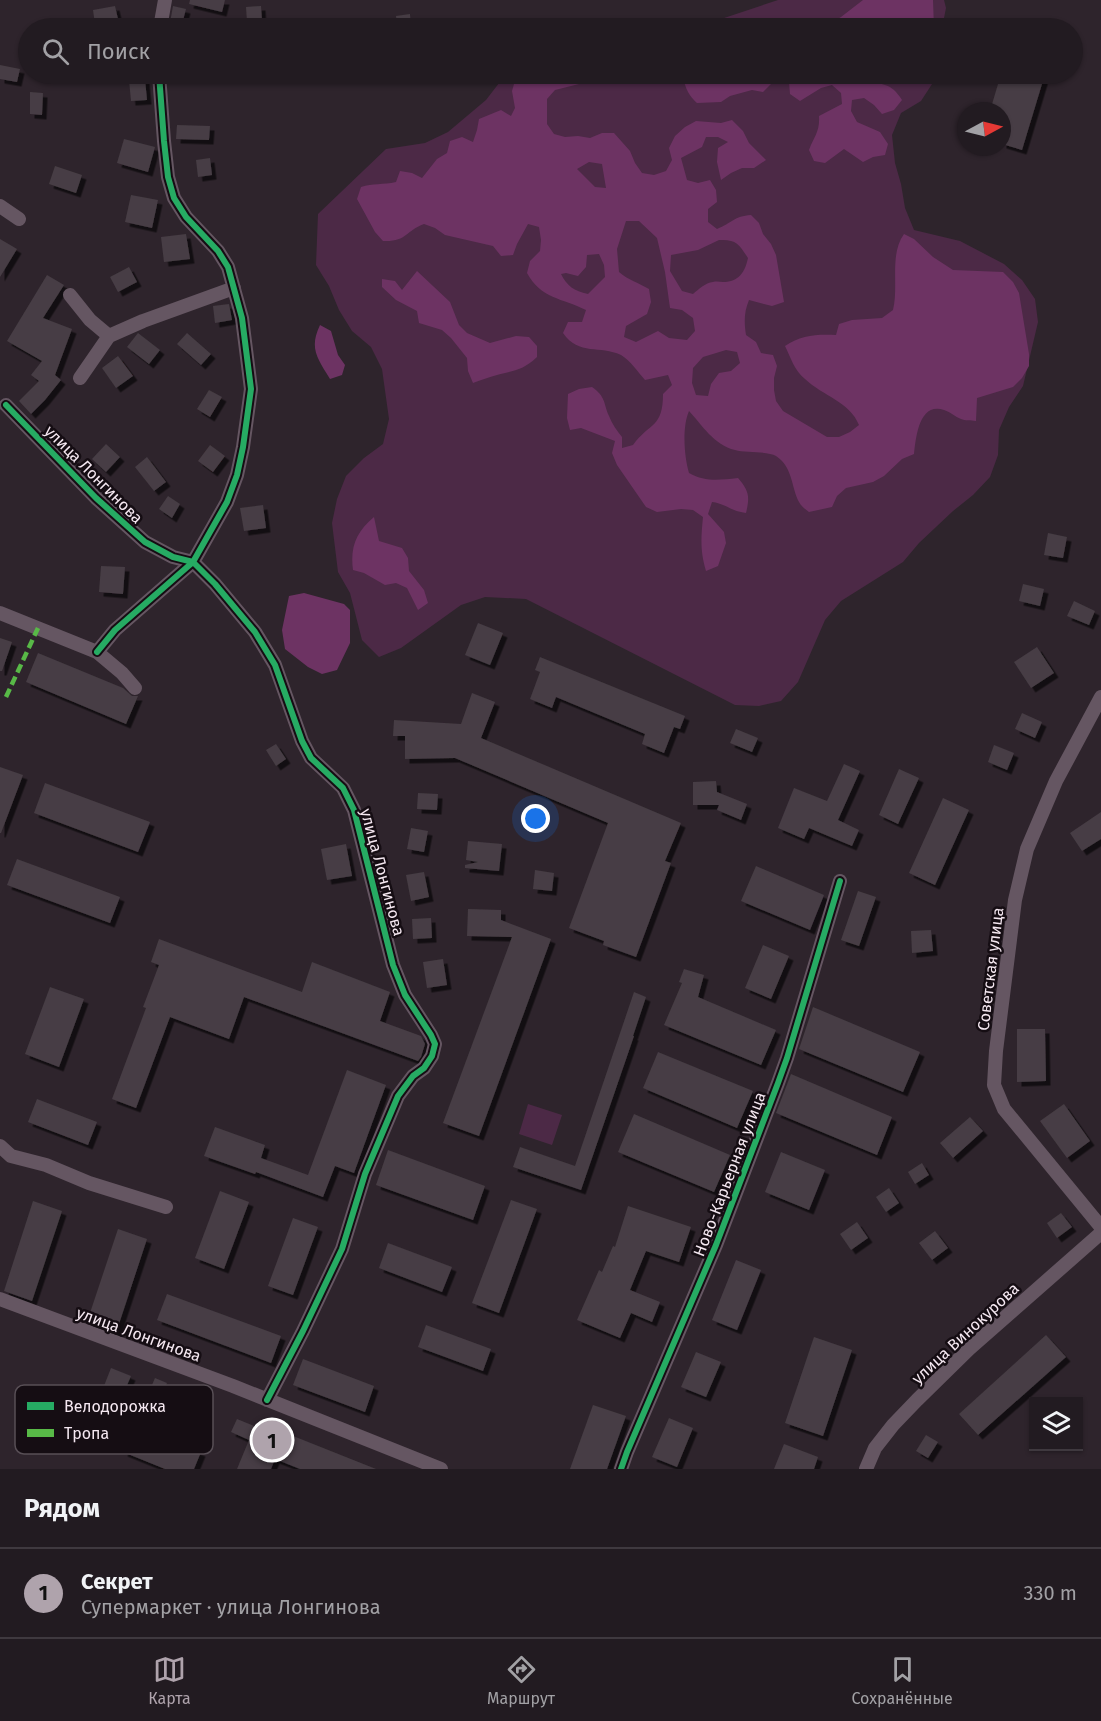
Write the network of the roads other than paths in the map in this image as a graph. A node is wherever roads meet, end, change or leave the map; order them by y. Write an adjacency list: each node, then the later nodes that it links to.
1 (165, 0): 2 (street)
2 (161, 18)
3 (160, 84): 6 (street)
4 (0, 206): 5 (street)
5 (19, 219)
6 (234, 288): 8 (street); 11 (street)
7 (70, 295): 8 (street)
8 (109, 336): 9 (street)
9 (80, 378)
10 (6, 405): 11 (street, улица Лонгинова)
11 (193, 562): 13 (street); 22 (street, улица Лонгинова)
12 (0, 613): 13 (street)
13 (97, 652): 14 (street)
14 (135, 688)
15 (1101, 698): 19 (street, Советская улица)
16 (840, 881): 24 (street, Ново-Карьерная улица)
17 (0, 1146): 18 (street)
18 (166, 1207)
19 (1101, 1227)
20 (1101, 1233): 25 (street, улица Винокурова)
21 (0, 1299): 22 (street, улица Лонгинова)
22 (267, 1400): 23 (street, улица Лонгинова)
23 (441, 1469)
24 (621, 1469)
25 (866, 1469)

